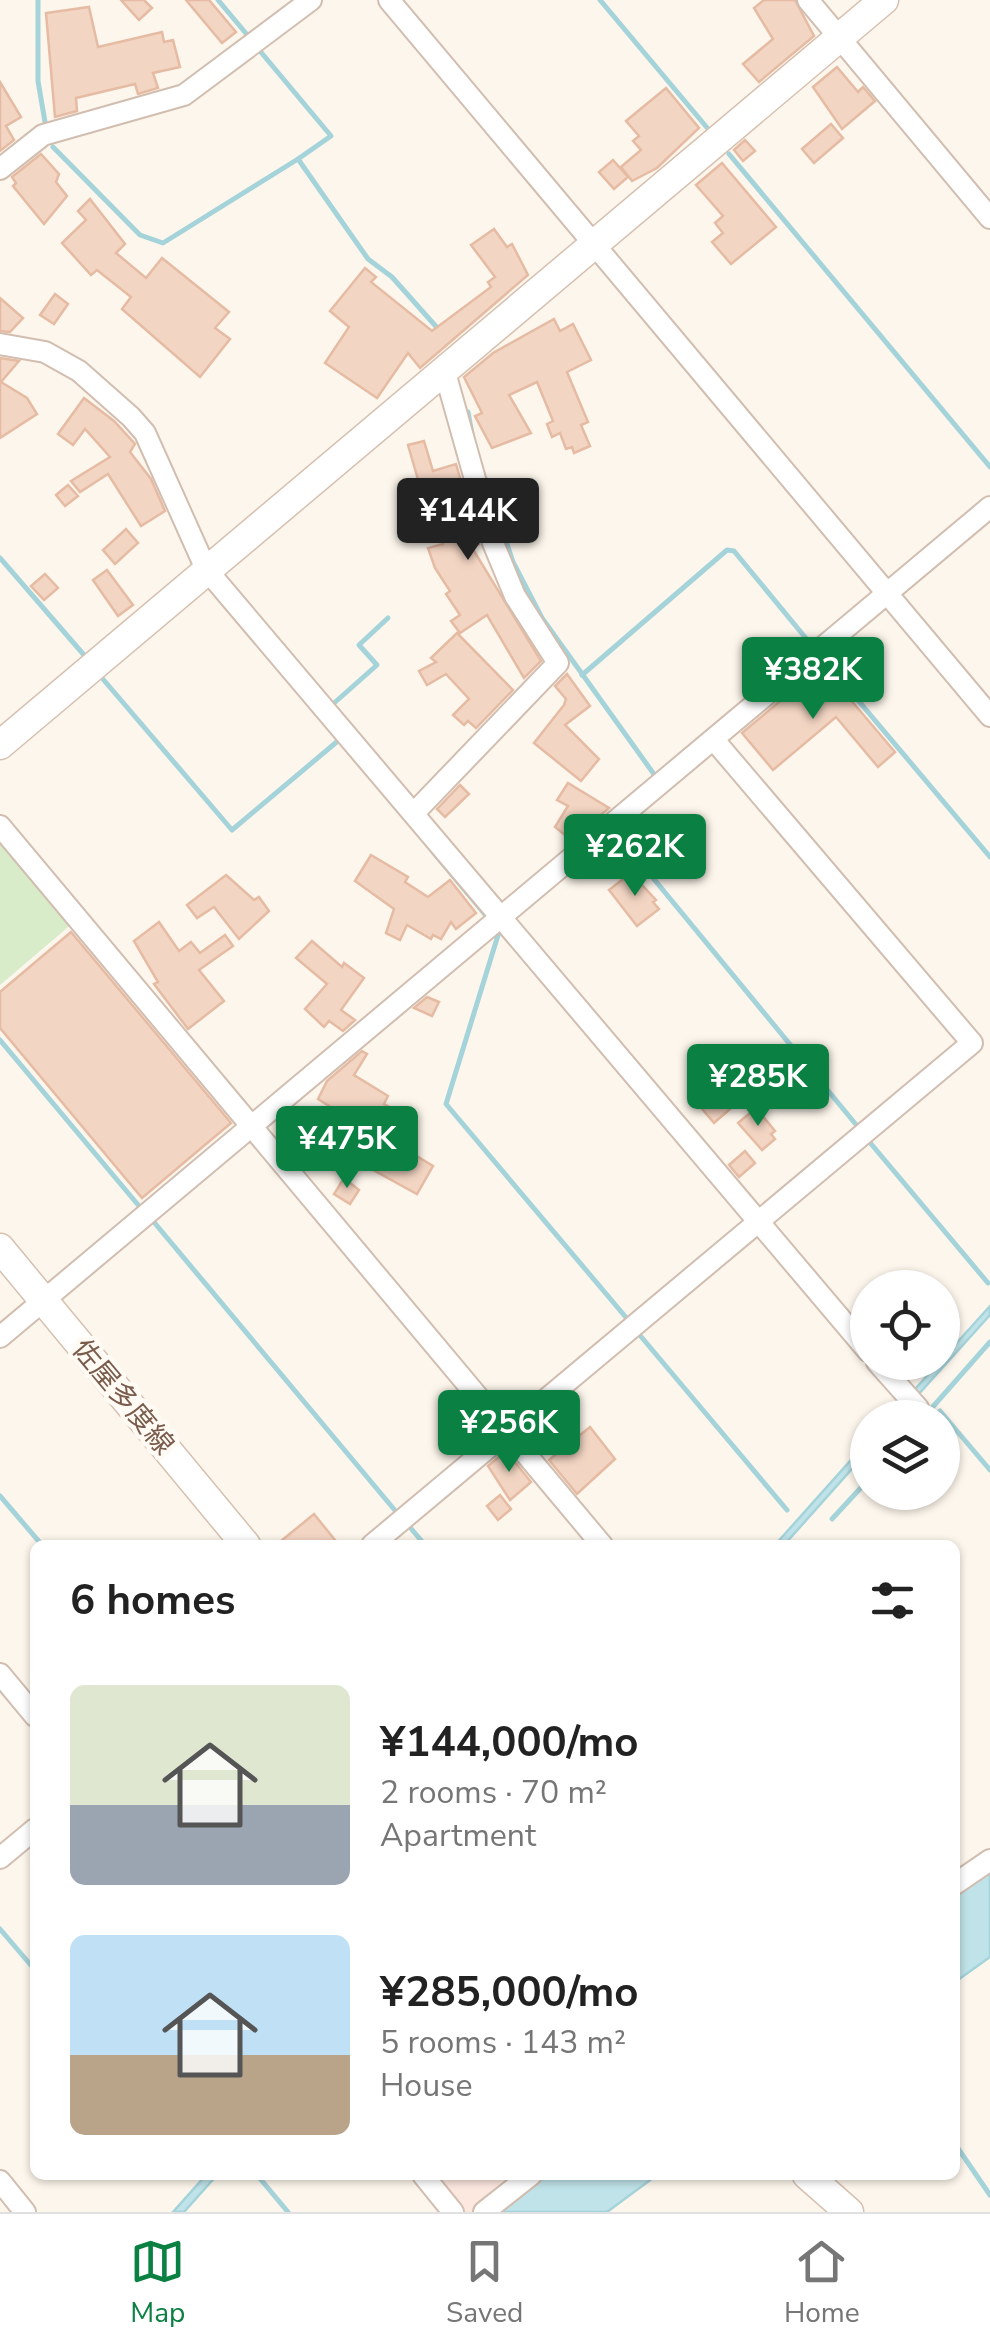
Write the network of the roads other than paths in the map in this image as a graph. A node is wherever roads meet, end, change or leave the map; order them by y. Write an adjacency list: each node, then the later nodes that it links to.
1 (311, 0): 6 (street)
2 (389, 0): 8 (street)
3 (808, 0): 5 (street)
4 (884, 0): 5 (street)
5 (839, 38): 7 (street); 8 (street)
6 (0, 169)
7 (990, 218)
8 (592, 245): 10 (street); 13 (street)
9 (0, 344): 12 (street)
10 (444, 369): 12 (street); 17 (street)
11 (990, 507): 13 (street)
12 (206, 569): 16 (street); 17 (street)
13 (887, 592): 14 (street); 15 (street)
14 (990, 716)
15 (714, 740): 19 (street); 21 (street)
16 (0, 745)
17 (414, 813): 19 (street)
18 (0, 826): 20 (street)
19 (502, 916): 20 (street); 21 (street)
20 (252, 1126): 23 (street); 28 (street)
21 (758, 1222): 24 (street); 28 (street)
22 (0, 1248): 23 (street, 佐屋多度線)
23 (43, 1302): 25 (street); 29 (street, 佐屋多度線)
24 (850, 1330)
25 (0, 1337)
26 (892, 1380): 27 (street)
27 (910, 1400)
28 (507, 1432): 30 (street); 31 (street)
29 (242, 1540)
30 (378, 1540)
31 (598, 1540)
32 (0, 1674): 33 (street)
33 (30, 1710)
34 (30, 1832): 35 (street)
35 (0, 1858)
36 (990, 1860): 37 (street)
37 (960, 1881)
38 (426, 2180): 43 (street)
39 (525, 2180): 44 (street)
40 (812, 2180): 45 (street)
41 (0, 2182): 42 (street)
42 (26, 2212)
43 (454, 2212)
44 (484, 2212)
45 (848, 2212)

